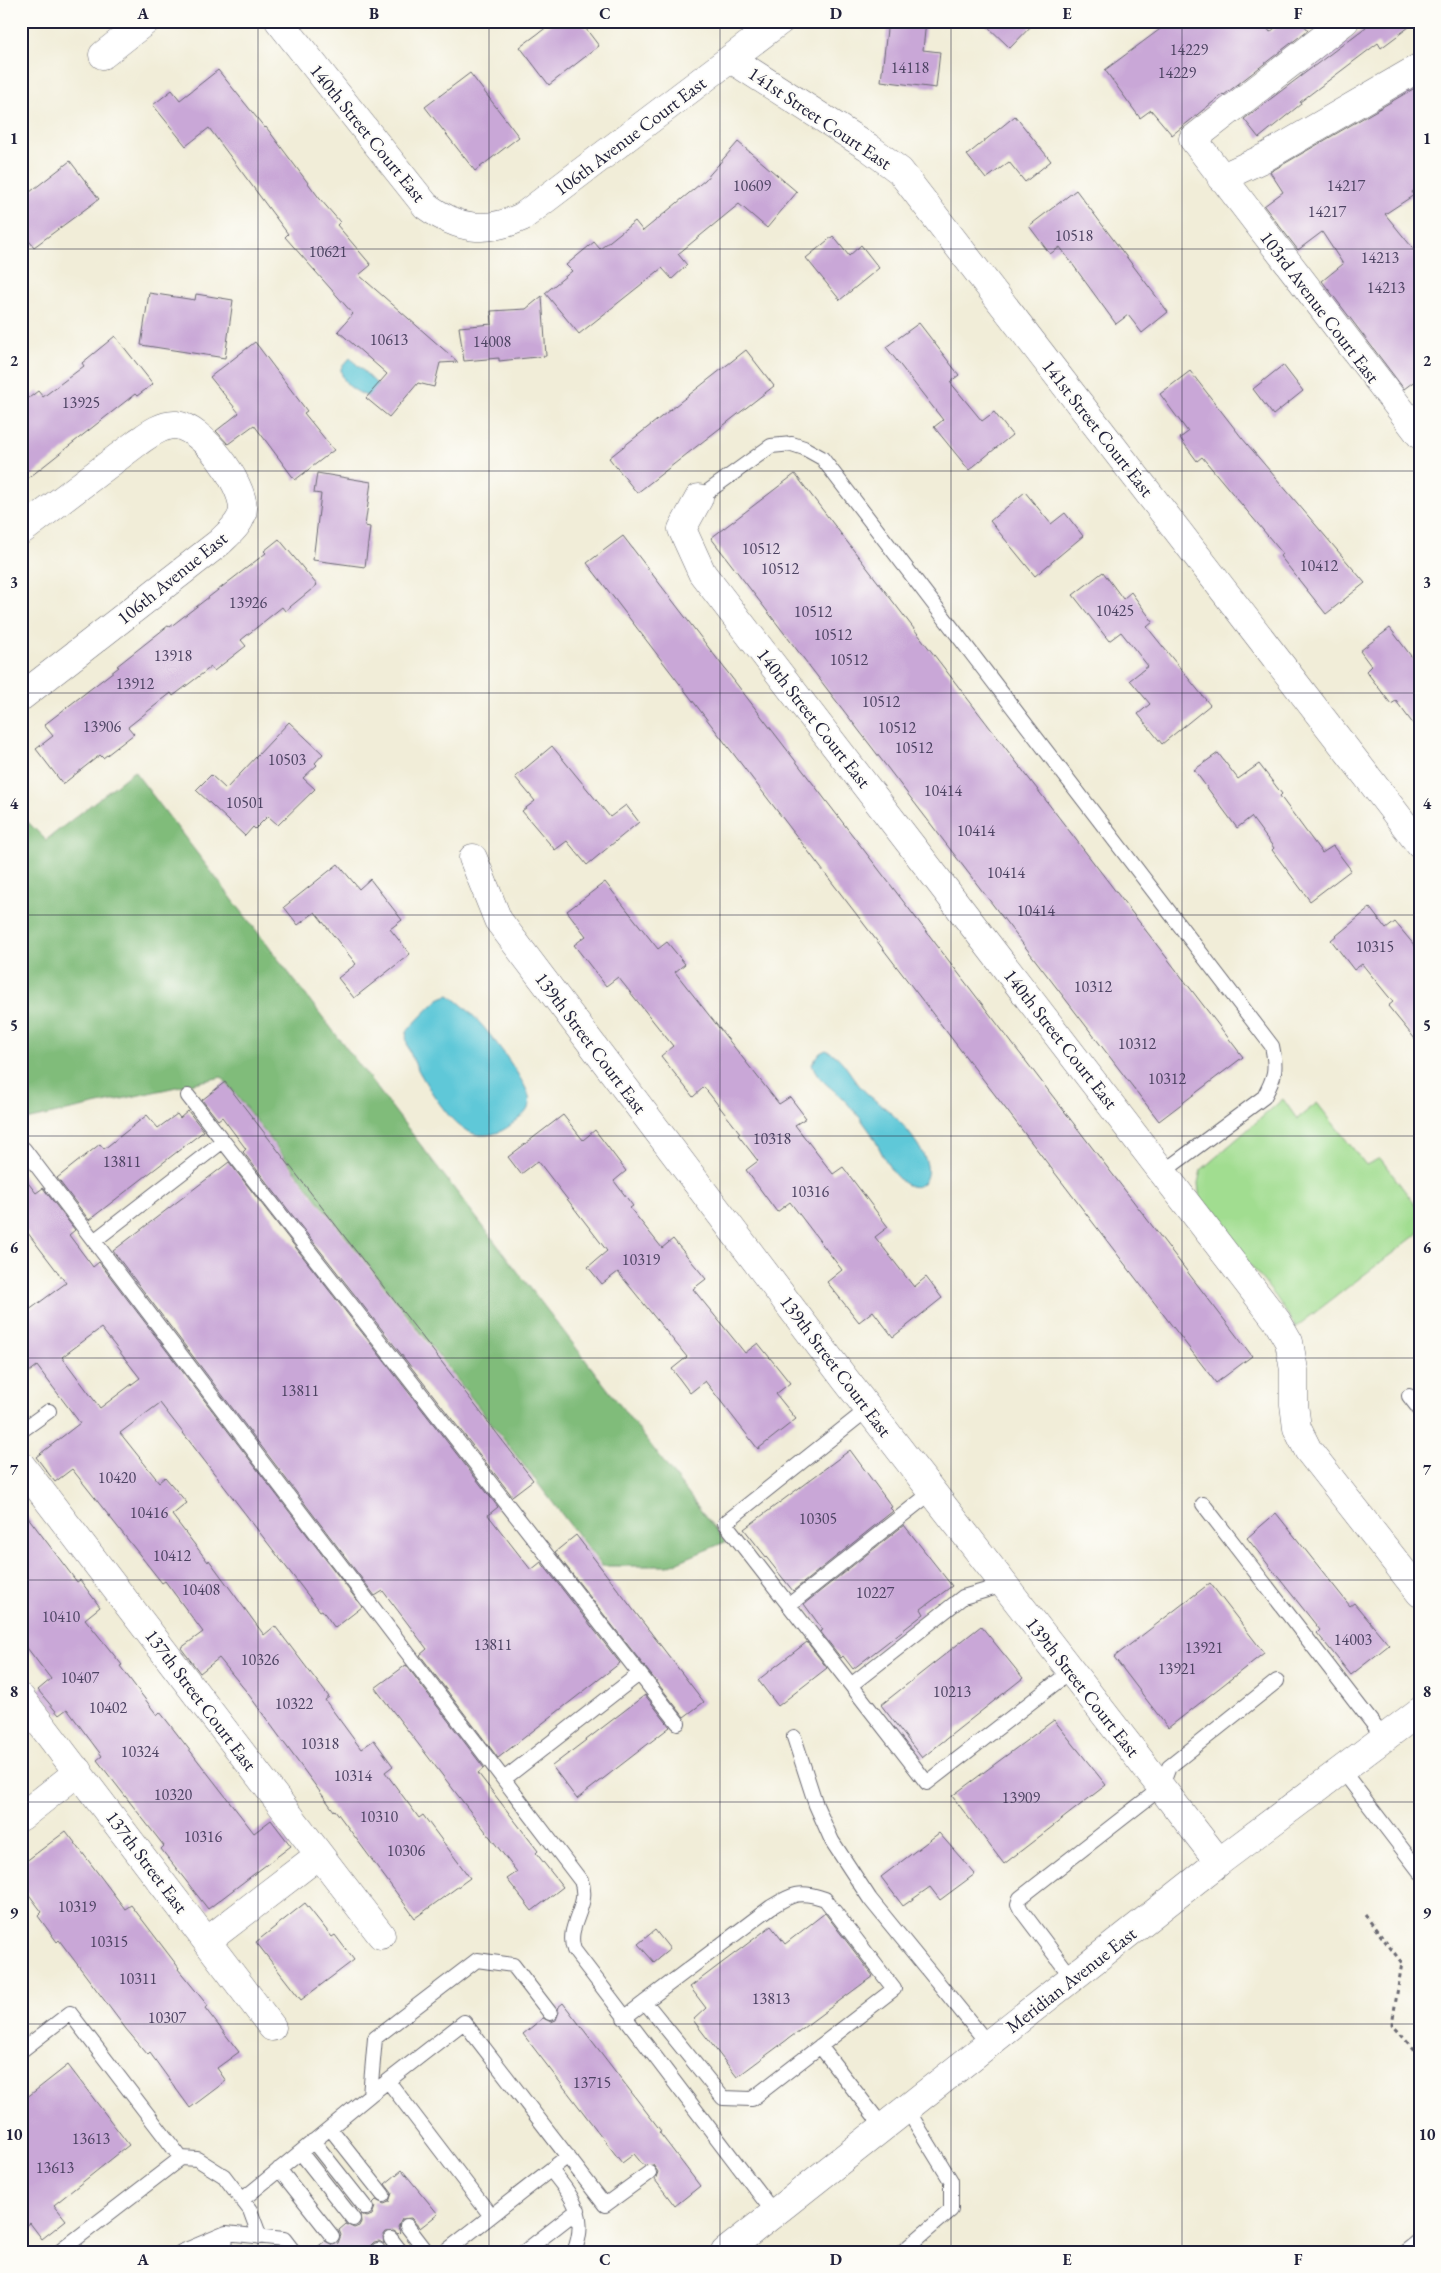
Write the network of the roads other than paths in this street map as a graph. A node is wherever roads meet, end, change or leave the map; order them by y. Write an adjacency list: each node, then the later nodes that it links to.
1 (146, 21): 5 (street)
2 (279, 21): 9 (street, 140th Street Court East)
3 (780, 21): 6 (street, 106th Avenue Court East)
4 (1345, 21): 8 (street, 103rd Avenue Court East)
5 (103, 55)
6 (731, 59): 9 (street, 106th Avenue Court East); 14 (street, 141st Street Court East)
7 (1420, 67): 8 (street)
8 (1221, 178): 10 (street, 103rd Avenue Court East)
9 (470, 227)
10 (1420, 435)
11 (699, 498): 19 (street, 140th Street Court East); 19 (lane)
12 (21, 531): 13 (street, 106th Avenue East)
13 (21, 697)
14 (1420, 845)
15 (473, 858): 22 (street, 139th Street Court East)
16 (188, 1096): 17 (lane)
17 (223, 1141): 20 (lane); 33 (lane)
18 (24, 1150): 20 (lane)
19 (1163, 1172): 30 (street, 140th Street Court East)
20 (94, 1241): 43 (lane)
21 (1409, 1396): 23 (lane)
22 (868, 1409): 27 (street, 139th Street Court East); 31 (lane)
23 (1420, 1410)
24 (49, 1411): 25 (lane)
25 (21, 1431)
26 (21, 1466): 46 (street, 137th Street Court East)
27 (932, 1492): 29 (street, 139th Street Court East); 31 (lane)
28 (1203, 1504): 40 (lane)
29 (1004, 1585): 32 (street, 139th Street Court East); 35 (lane)
30 (1420, 1594)
31 (789, 1604): 35 (lane)
32 (1071, 1671): 35 (lane); 44 (street, 139th Street Court East)
33 (639, 1674): 38 (lane); 43 (lane)
34 (1277, 1681): 44 (lane)
35 (851, 1685)
36 (21, 1698): 42 (street, 137th Street East)
37 (1420, 1711): 40 (street, Meridian Avenue East)
38 (678, 1724)
39 (794, 1737): 56 (lane)
40 (1384, 1738): 41 (street, Meridian Avenue East)
41 (1342, 1770): 47 (street, Meridian Avenue East); 48 (lane)
42 (79, 1772): 45 (street); 50 (street, 137th Street East)
43 (504, 1780): 54 (lane)
44 (1161, 1788): 47 (street, 139th Street Court East); 51 (lane)
45 (21, 1817)
46 (319, 1855): 49 (street, 137th Street Court East); 50 (street)
47 (1219, 1862): 51 (street, Meridian Avenue East)
48 (1420, 1872)
49 (380, 1934)
50 (207, 1941): 55 (street, 137th Street East)
51 (1073, 1979): 56 (street, Meridian Avenue East)
52 (645, 2002): 54 (lane); 57 (lane); 57 (lane)
53 (550, 2013): 60 (lane)
54 (624, 2018): 75 (lane)
55 (272, 2027)
56 (989, 2045): 61 (street, Meridian Avenue East)
57 (820, 2046): 62 (lane)
58 (21, 2051): 67 (lane)
59 (388, 2081): 60 (lane); 66 (lane); 76 (lane)
60 (370, 2095): 63 (lane)
61 (907, 2109): 62 (street, Meridian Avenue East); 94 (lane)
62 (883, 2127): 75 (street, Meridian Avenue East)
63 (330, 2128): 64 (lane); 71 (lane)
64 (313, 2141): 65 (lane); 73 (lane)
65 (300, 2153): 68 (lane); 77 (lane)
66 (568, 2156): 69 (lane); 70 (lane)
67 (182, 2158): 72 (lane); 84 (lane)
68 (279, 2169): 72 (lane); 80 (lane)
69 (550, 2170): 74 (lane); 76 (lane)
70 (649, 2172)
71 (383, 2195)
72 (242, 2200): 81 (lane)
73 (366, 2208)
74 (578, 2210): 91 (lane); 92 (lane)
75 (774, 2213): 93 (street, Meridian Avenue East)
76 (491, 2216): 90 (lane)
77 (353, 2219)
78 (407, 2226): 89 (lane)
79 (226, 2233): 81 (lane); 85 (lane); 86 (lane)
80 (332, 2236)
81 (260, 2237): 87 (lane)
82 (391, 2239): 88 (lane)
83 (1420, 2240): 95 (lane)
84 (59, 2252)
85 (181, 2252)
86 (225, 2252)
87 (294, 2252)
88 (401, 2252)
89 (428, 2252)
90 (445, 2252)
91 (524, 2252)
92 (574, 2252)
93 (725, 2252)
94 (902, 2252)
95 (1405, 2252)

